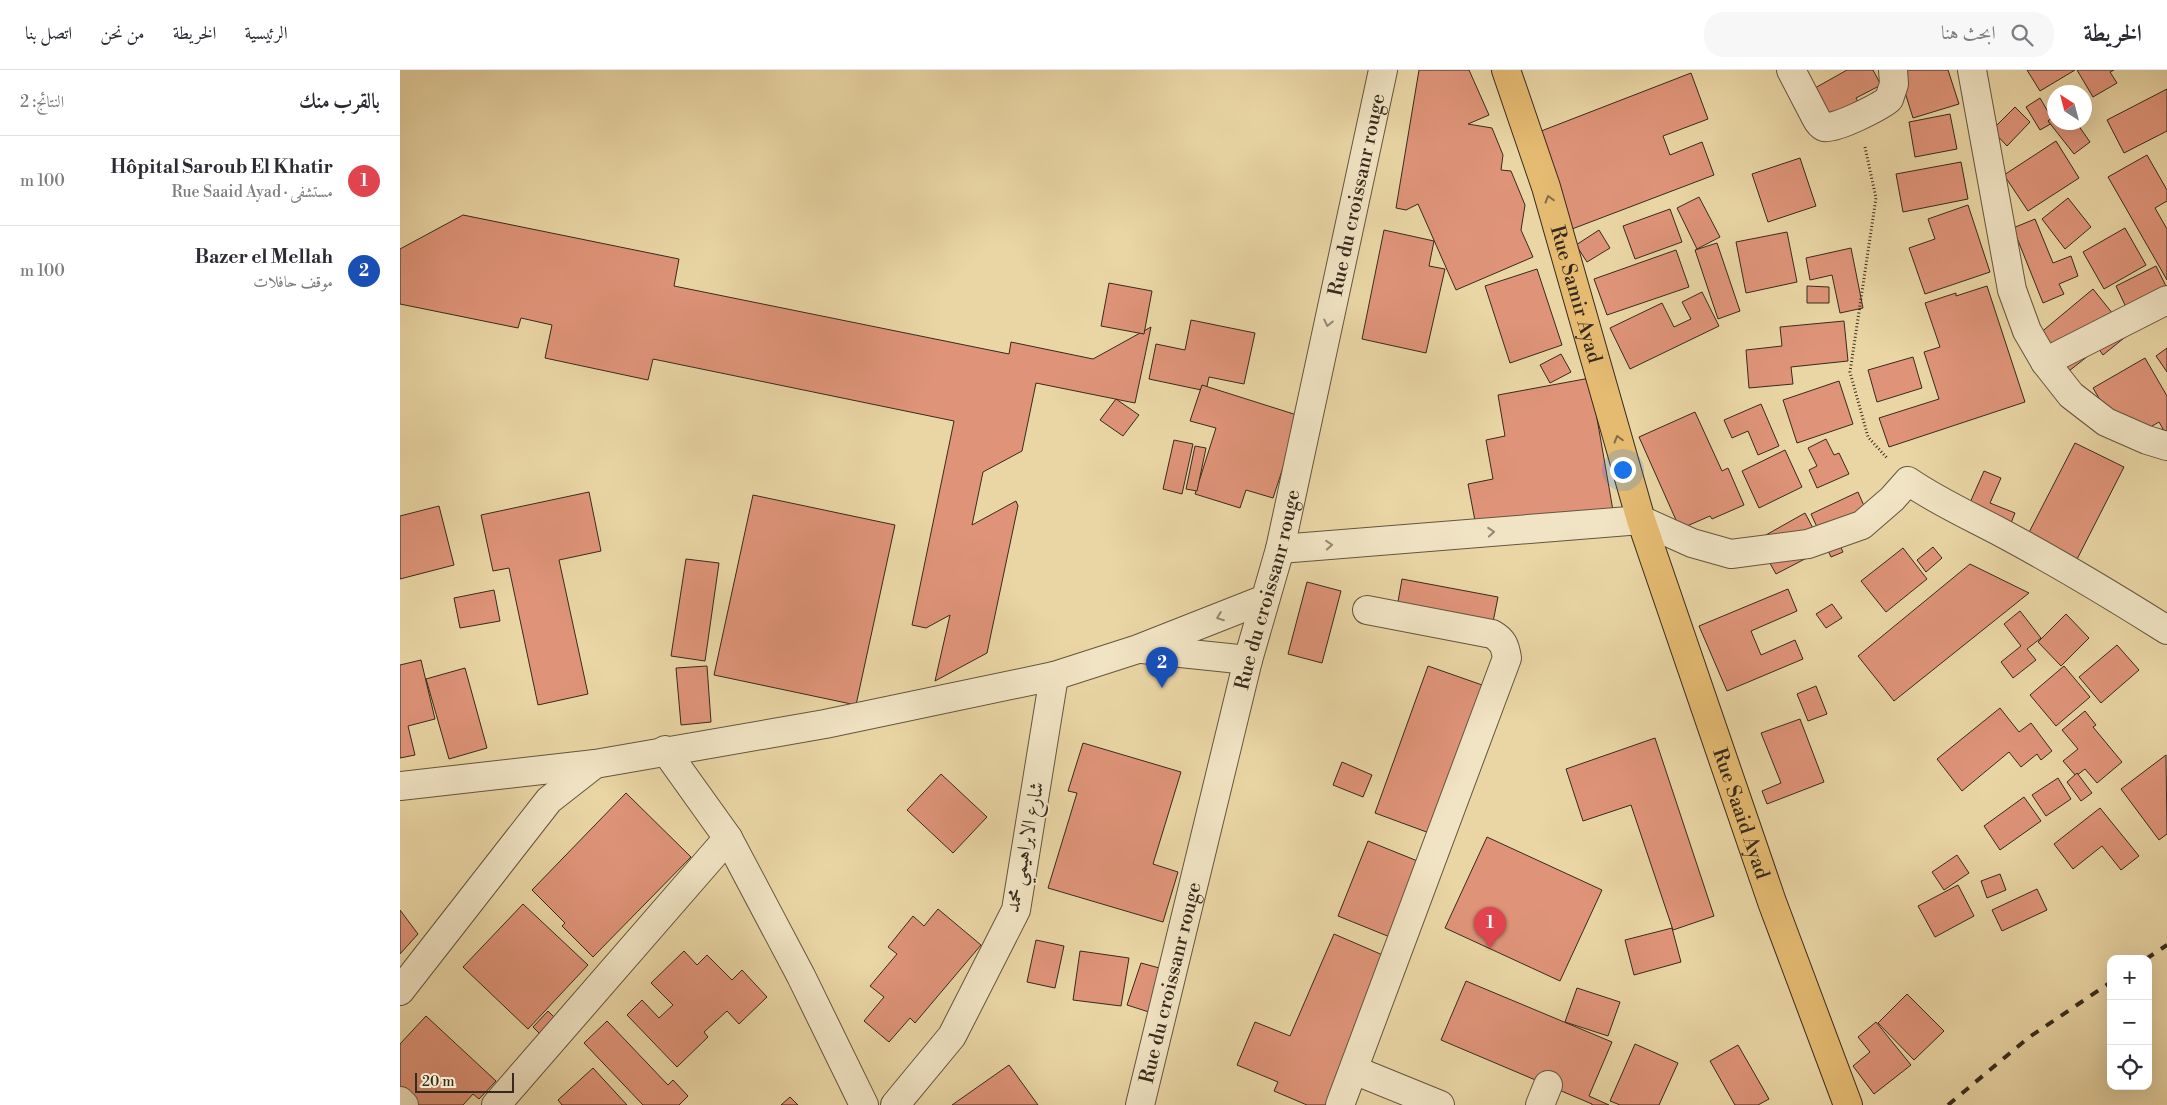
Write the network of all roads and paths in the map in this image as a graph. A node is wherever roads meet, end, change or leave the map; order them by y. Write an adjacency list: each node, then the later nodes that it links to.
1 (1382, 70): 12 (street, Rue du croissanr rouge, one-way to 12)
2 (1506, 70): 11 (main road, Rue Samir Ayad, one-way to 2)
3 (1791, 70): 6 (street)
4 (1893, 70): 6 (street)
5 (1972, 70): 8 (street)
6 (1859, 117): 10 (path)
7 (2167, 300): 8 (street)
8 (2045, 362): 9 (street)
9 (2167, 446)
10 (1908, 481): 11 (street); 15 (street)
11 (1642, 520): 12 (street, one-way to 11); 33 (main road, Rue Saaid Ayad)
12 (1280, 549): 13 (street, Rue du croissanr rouge)
13 (1266, 599): 16 (street, one-way to 16); 17 (street, Rue du croissanr rouge)
14 (1367, 610): 24 (street)
15 (2167, 630)
16 (1138, 649): 17 (street); 18 (street)
17 (1248, 660): 30 (street, Rue du croissanr rouge)
18 (1054, 676): 19 (street); 29 (street, شارع الابراهيمي محمد)
19 (666, 750): 20 (street); 22 (street)
20 (595, 764): 21 (street); 23 (street)
21 (400, 786)
22 (728, 838): 27 (street); 28 (street)
23 (400, 991)
24 (1354, 1070): 31 (street); 32 (street)
25 (400, 1100): 26 (street)
26 (404, 1105)
27 (496, 1105)
28 (864, 1105)
29 (895, 1105)
30 (1140, 1105)
31 (1340, 1105)
32 (1440, 1105)
33 (1848, 1105)

